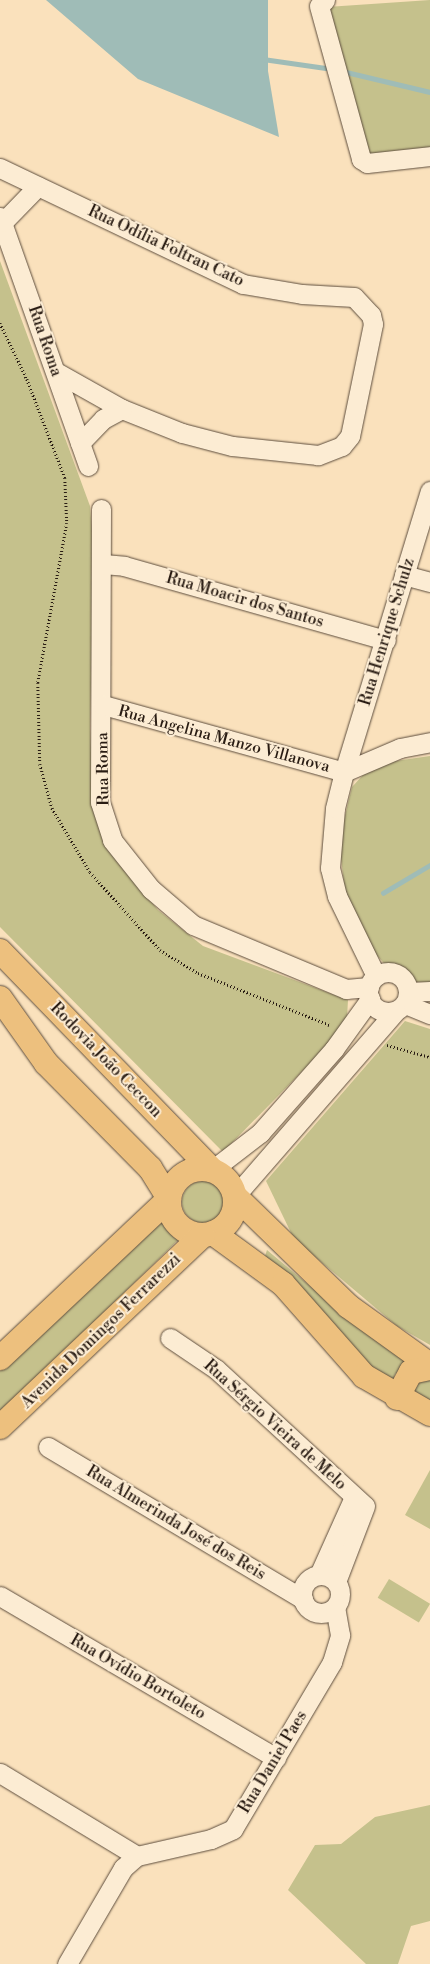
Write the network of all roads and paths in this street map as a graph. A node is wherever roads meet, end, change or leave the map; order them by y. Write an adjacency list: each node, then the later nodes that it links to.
1 (322, 3): 2 (street)
2 (429, 162)
3 (0, 168): 4 (street, Rua Odília Foltran Cato)
4 (38, 186): 5 (street); 8 (street, Rua Odília Foltran Cato)
5 (2, 220): 7 (street, Rua Roma)
6 (0, 323): 26 (path)
7 (56, 372): 8 (street); 9 (street, Rua Roma)
8 (122, 409): 9 (street)
9 (80, 443): 10 (street, Rua Roma)
10 (88, 466)
11 (430, 491): 14 (street, Rua Henrique Schulz)
12 (101, 509): 13 (street, Rua Roma)
13 (103, 564): 16 (street, Rua Moacir dos Santos); 17 (street, Rua Roma)
14 (404, 575): 15 (street); 16 (street, Rua Henrique Schulz)
15 (430, 582)
16 (386, 640): 19 (street, Rua Henrique Schulz)
17 (103, 705): 19 (street, Rua Angelina Manzo Villanova); 21 (street, Rua Roma)
18 (430, 742): 19 (street)
19 (344, 772): 21 (street, Rua Henrique Schulz)
20 (0, 951): 29 (main road, Rodovia João Ceccon)
21 (371, 988): 24 (street, Rua Roma); 24 (street, Rua Roma); 26 (street)
22 (430, 991): 24 (street)
23 (0, 998): 31 (main road)
24 (403, 1002): 25 (street, Rua Roma); 27 (street)
25 (430, 1014)
26 (347, 1032): 29 (street)
27 (372, 1040): 28 (path); 30 (street)
28 (430, 1057)
29 (212, 1170): 30 (main road); 31 (main road)
30 (235, 1196): 32 (main road); 35 (main road)
31 (169, 1199): 32 (main road); 34 (main road)
32 (208, 1234): 36 (main road); 38 (main road, Avenida Domingos Ferrarezzi)
33 (170, 1338): 40 (street, Rua Sérgio Vieira de Melo)
34 (0, 1358)
35 (430, 1366): 36 (main road)
36 (397, 1398): 37 (main road)
37 (430, 1414)
38 (0, 1427)
39 (48, 1447): 42 (street, Rua Almerinda José dos Reis)
40 (328, 1578): 42 (street); 43 (street)
41 (0, 1596): 44 (street, Rua Ovídio Bortoleto)
42 (303, 1599): 43 (street, Rua Almerinda José dos Reis)
43 (327, 1610): 44 (street, Rua Daniel Paes)
44 (276, 1758): 46 (street, Rua Daniel Paes)
45 (0, 1773): 46 (street)
46 (137, 1856): 47 (street)
47 (67, 1964)

